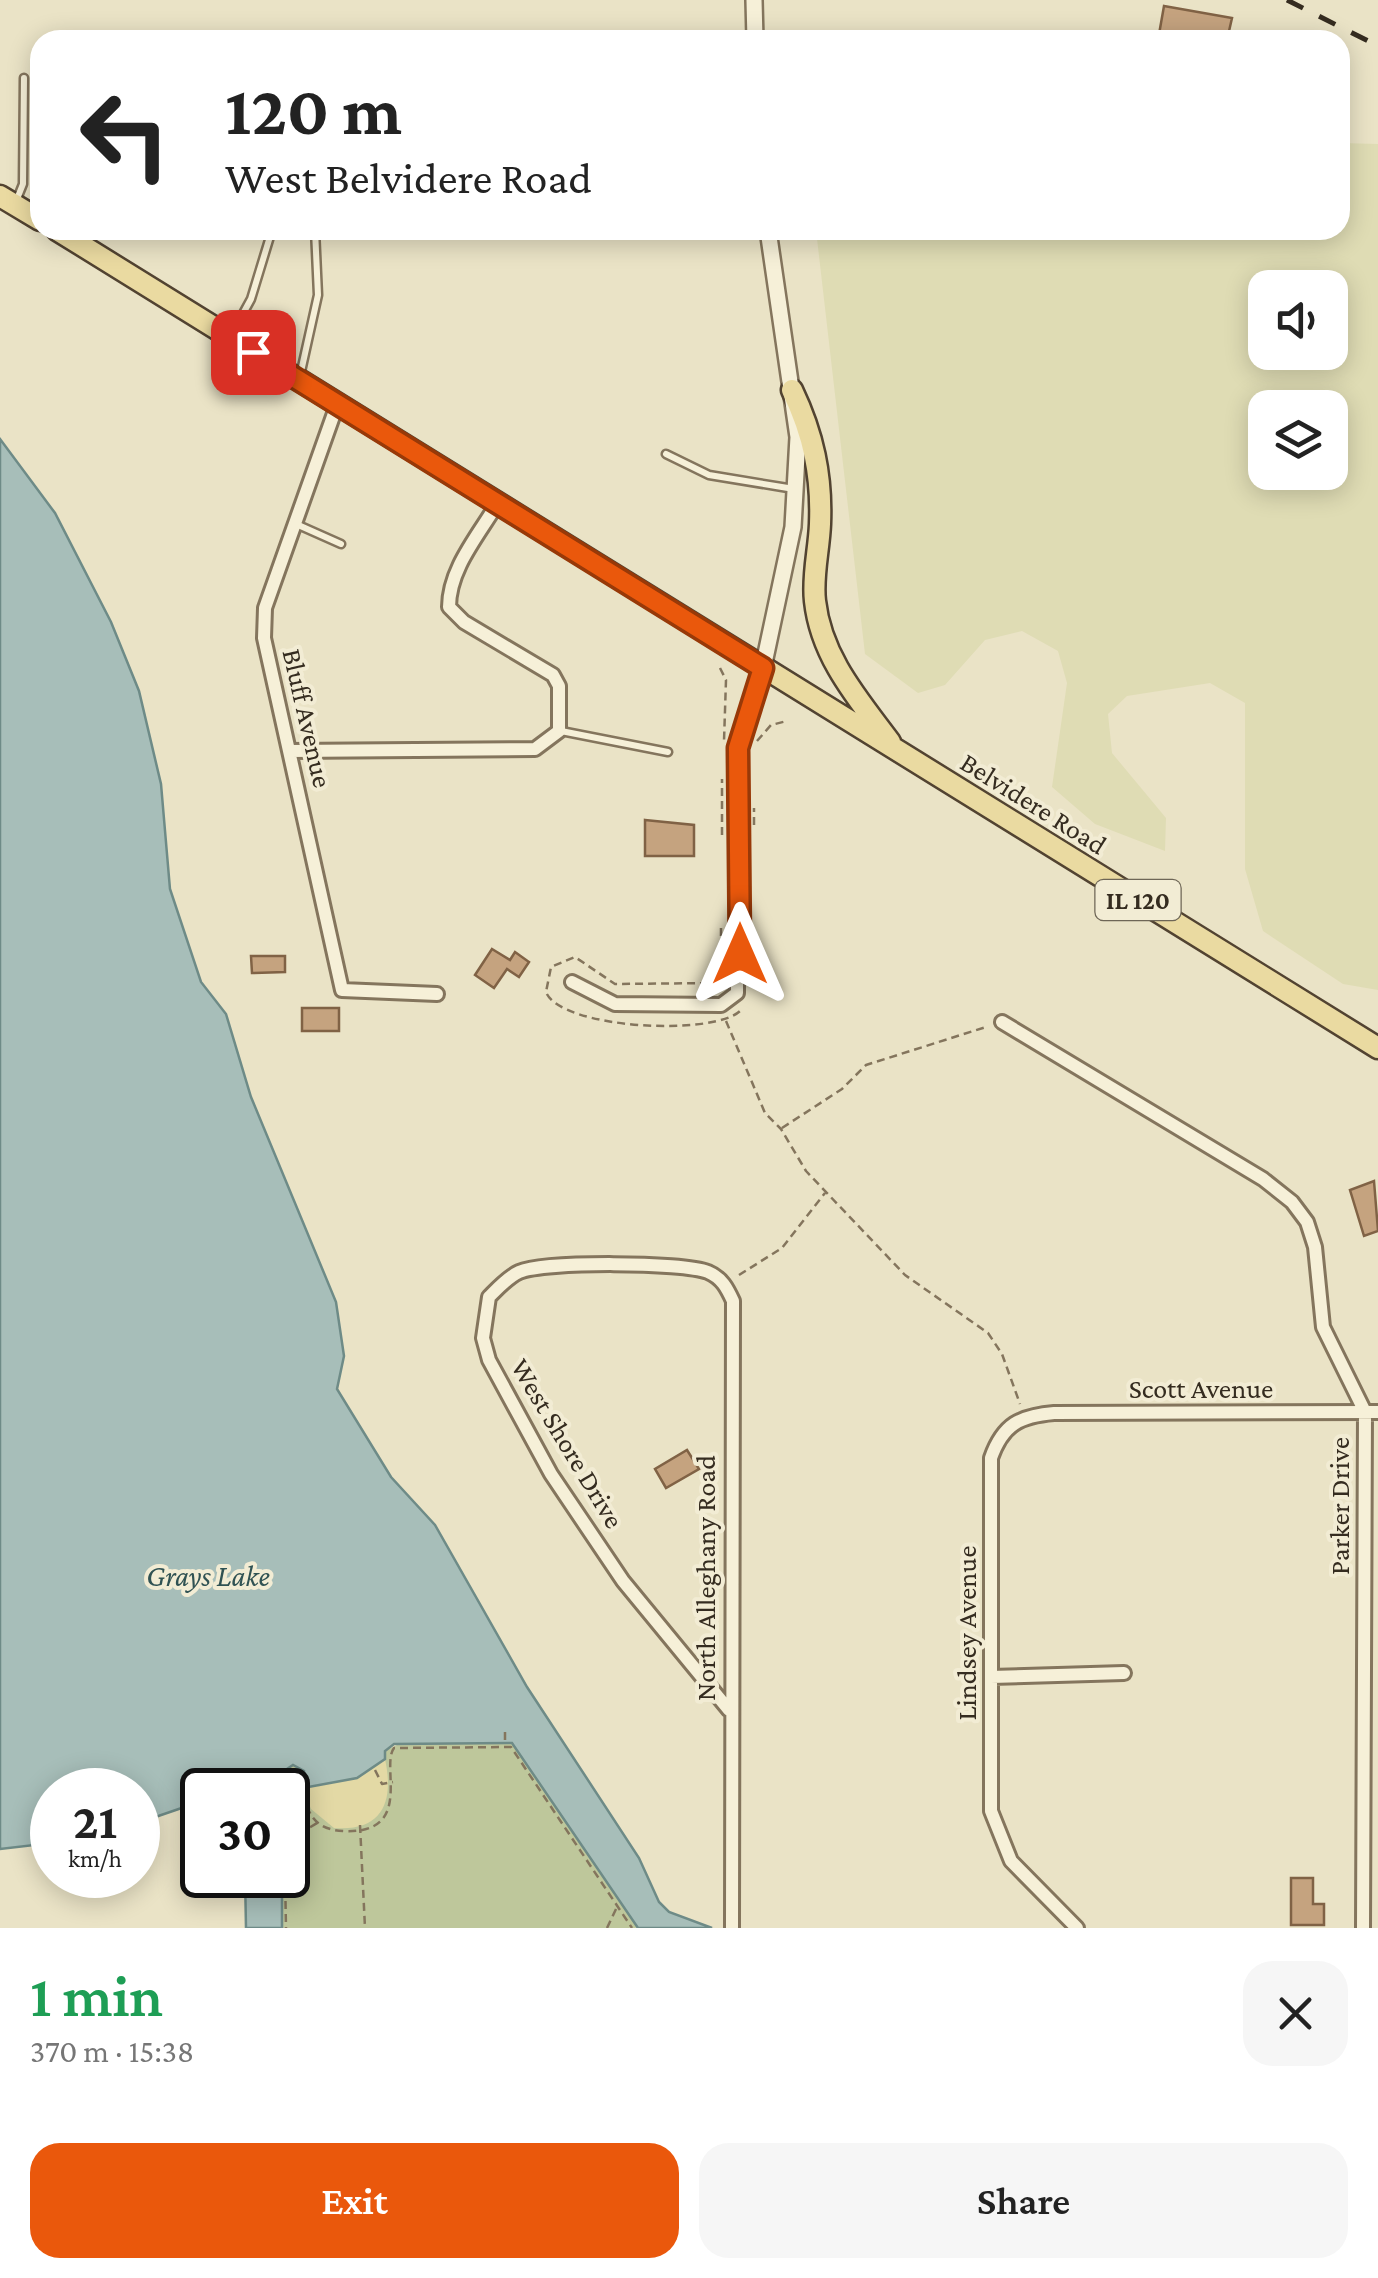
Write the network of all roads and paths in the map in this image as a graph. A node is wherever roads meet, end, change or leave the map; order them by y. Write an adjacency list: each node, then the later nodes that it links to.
1 (754, 0): 2 (street)
2 (754, 30)
3 (24, 78): 4 (lane)
4 (7, 201): 5 (main road)
5 (30, 214)
6 (72, 240): 10 (main road, IL 120)
7 (269, 240): 10 (lane)
8 (315, 240): 11 (lane)
9 (770, 240): 12 (street)
10 (230, 338): 11 (main road, IL 120)
11 (299, 381): 13 (main road, IL 120)
12 (792, 390): 15 (street); 26 (main road)
13 (337, 405): 16 (main road, IL 120); 17 (street, Bluff Avenue)
14 (666, 454): 15 (lane)
15 (795, 489): 20 (street)
16 (497, 504): 20 (main road, IL 120); 22 (street)
17 (295, 524): 18 (lane); 24 (street, Bluff Avenue)
18 (341, 544)
19 (720, 668): 27 (path)
20 (763, 668): 26 (main road, Belvidere Road / IL 120); 36 (street)
21 (787, 721): 23 (path)
22 (559, 731): 24 (street); 25 (lane)
23 (754, 749)
24 (290, 751): 34 (street, Bluff Avenue)
25 (668, 752)
26 (898, 752): 39 (main road, Belvidere Road / IL 120)
27 (723, 756)
28 (722, 774): 31 (path)
29 (753, 806): 30 (path)
30 (753, 830)
31 (722, 841)
32 (722, 918): 37 (path)
33 (572, 982): 36 (street)
34 (437, 994)
35 (747, 1000): 37 (path)
36 (721, 1005): 37 (path)
37 (727, 1022): 40 (path)
38 (1002, 1022): 40 (path); 43 (street, Parker Drive)
39 (1378, 1048)
40 (781, 1128): 41 (path)
41 (825, 1193): 42 (path); 44 (path)
42 (724, 1283): 47 (street, North Alleghany Road); 47 (street, West Shore Drive)
43 (1371, 1412): 44 (street, Scott Avenue); 64 (street, Parker Drive)
44 (1024, 1415): 46 (street, Lindsey Avenue)
45 (1124, 1673): 46 (street)
46 (991, 1677): 63 (street, Lindsey Avenue)
47 (729, 1710): 62 (street, North Alleghany Road)
48 (505, 1732): 49 (path)
49 (505, 1747): 51 (path); 57 (path)
50 (375, 1770): 51 (path)
51 (394, 1782): 54 (path)
52 (310, 1810): 53 (path)
53 (321, 1824): 54 (path); 55 (path)
54 (361, 1827): 59 (path)
55 (310, 1828)
56 (285, 1898): 58 (path)
57 (618, 1907): 60 (path); 61 (path)
58 (286, 1928)
59 (365, 1928)
60 (607, 1928)
61 (632, 1928)
62 (732, 1928)
63 (1077, 1928)
64 (1363, 1928)

